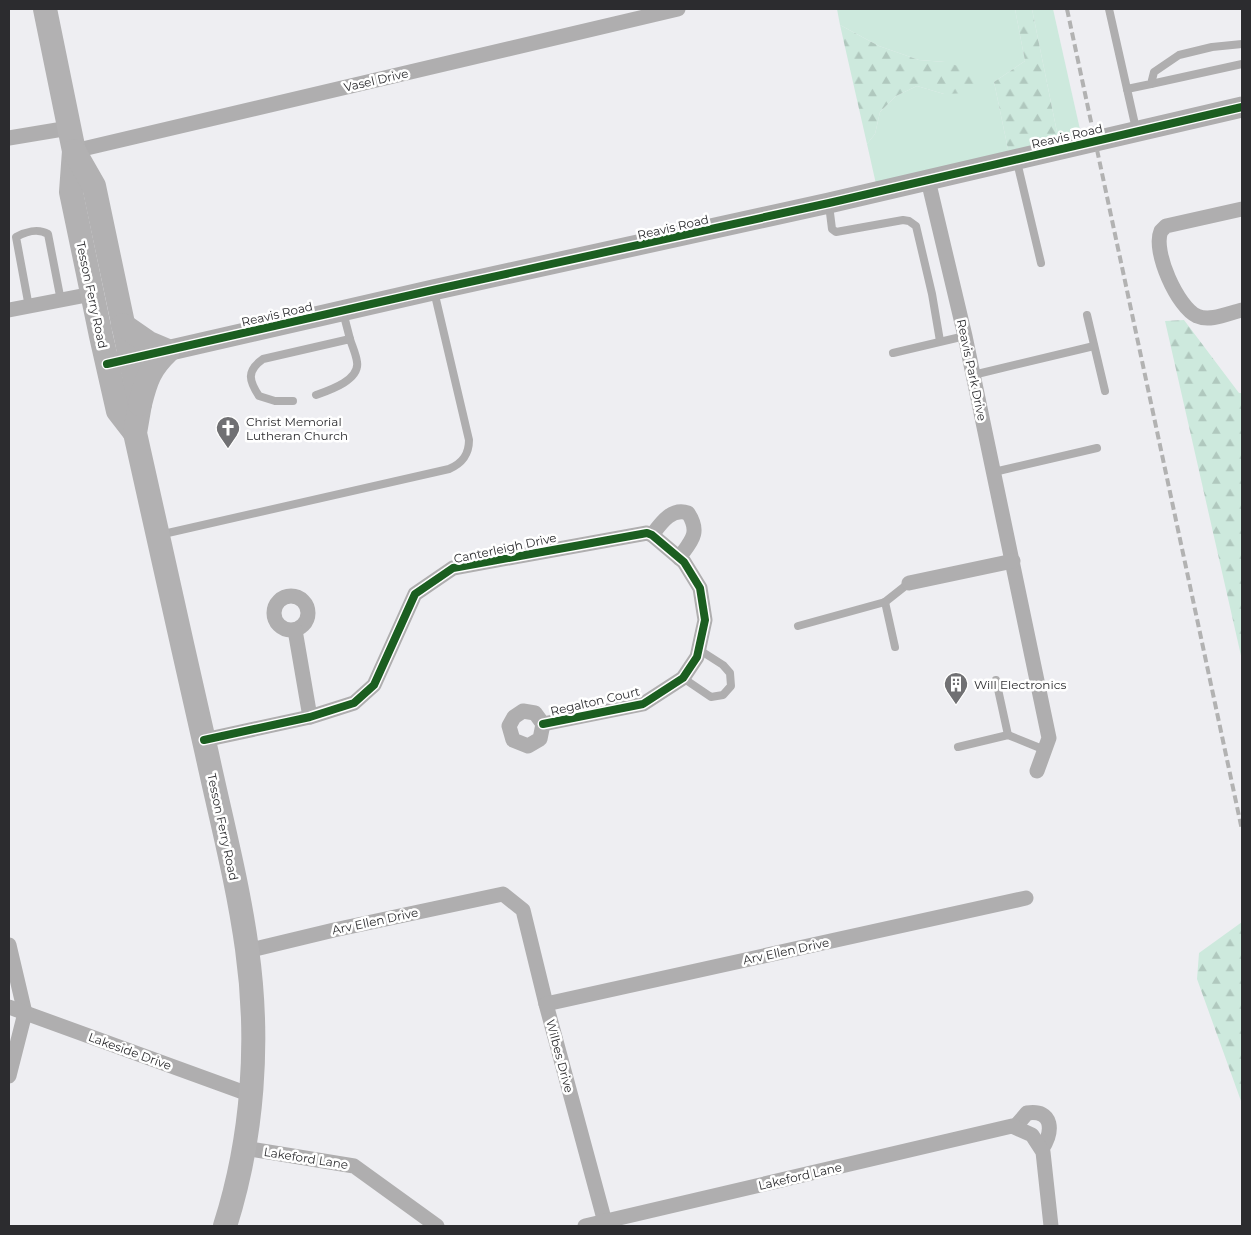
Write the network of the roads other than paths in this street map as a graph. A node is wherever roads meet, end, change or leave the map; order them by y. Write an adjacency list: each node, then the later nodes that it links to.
1 (45, 9): 9 (main road, Tesson Ferry Road)
2 (678, 9): 12 (street, Vasel Drive)
3 (1109, 9): 7 (lane)
4 (1242, 44): 6 (lane)
5 (1242, 64): 6 (lane)
6 (1151, 84): 7 (lane)
7 (1127, 89): 10 (lane)
8 (1242, 107): 10 (street, Reavis Road)
9 (69, 128): 11 (street); 12 (main road, Tesson Ferry Road)
10 (1136, 132): 13 (street, Reavis Road)
11 (9, 138)
12 (74, 151): 19 (main road, Tesson Ferry Road); 26 (main road, Tesson Ferry Road)
13 (1016, 160): 14 (street, Reavis Road); 17 (lane)
14 (928, 180): 15 (street, Reavis Road); 27 (street, Reavis Park Drive)
15 (829, 203): 18 (street, Reavis Road); 29 (lane)
16 (1242, 209): 24 (street)
17 (1041, 263)
18 (434, 290): 23 (street, Reavis Road); 44 (lane)
19 (92, 294): 20 (street); 34 (main road, Tesson Ferry Road)
20 (61, 301): 21 (street); 21 (lane)
21 (29, 307): 22 (street)
22 (9, 310)
23 (342, 310): 28 (lane); 31 (street, Reavis Road)
24 (1242, 310)
25 (1087, 315): 30 (lane)
26 (123, 325): 31 (main road); 33 (main road, Tesson Ferry Road)
27 (965, 336): 29 (lane); 35 (street, Reavis Park Drive)
28 (350, 338): 37 (lane); 38 (lane)
29 (940, 341): 32 (lane)
30 (1094, 346): 35 (lane); 36 (lane)
31 (168, 351): 33 (street, Reavis Road); 39 (main road)
32 (893, 353)
33 (130, 359): 34 (street, Reavis Road); 39 (main road, Tesson Ferry Road)
34 (107, 364): 40 (main road, Tesson Ferry Road)
35 (973, 375): 42 (street, Reavis Park Drive)
36 (1105, 391)
37 (316, 395)
38 (292, 400)
39 (140, 404): 40 (main road, Tesson Ferry Road)
40 (135, 433): 44 (main road, Tesson Ferry Road)
41 (1097, 448): 42 (lane)
42 (994, 472): 46 (street, Reavis Park Drive)
43 (650, 534): 45 (street, Regalton Court); 45 (street); 55 (street, Canterleigh Drive)
44 (157, 535): 58 (main road, Tesson Ferry Road)
45 (679, 558): 52 (street, Regalton Court)
46 (1013, 561): 47 (street); 60 (street, Reavis Park Drive)
47 (909, 582): 48 (lane)
48 (885, 602): 49 (lane); 51 (lane)
49 (798, 626)
50 (295, 630): 55 (street)
51 (895, 647)
52 (698, 648): 53 (street, Regalton Court); 53 (lane)
53 (683, 678): 56 (street, Regalton Court)
54 (996, 680): 57 (lane)
55 (310, 717): 58 (street, Canterleigh Drive)
56 (543, 724)
57 (1008, 736): 59 (lane); 60 (lane)
58 (204, 740): 65 (main road, Tesson Ferry Road)
59 (958, 747)
60 (1045, 750): 61 (street, Reavis Park Drive)
61 (1037, 771)
62 (503, 894): 65 (street, Arv Ellen Drive); 66 (street, Wilbes Drive)
63 (1026, 898): 66 (street, Arv Ellen Drive)
64 (9, 945): 68 (street)
65 (248, 951): 70 (main road, Tesson Ferry Road)
66 (546, 1004): 74 (street, Wilbes Drive)
67 (9, 1007): 68 (street, Lakeside Drive)
68 (25, 1013): 69 (street); 70 (street, Lakeside Drive)
69 (9, 1076)
70 (250, 1095): 72 (main road, Tesson Ferry Road)
71 (1015, 1127): 73 (street); 73 (street); 74 (street, Lakeford Lane)
72 (244, 1148): 75 (main road, Tesson Ferry Road); 76 (street, Lakeford Lane)
73 (1042, 1149): 78 (street)
74 (606, 1224): 77 (street, Lakeford Lane)
75 (225, 1226)
76 (437, 1226)
77 (585, 1226)
78 (1051, 1226)

